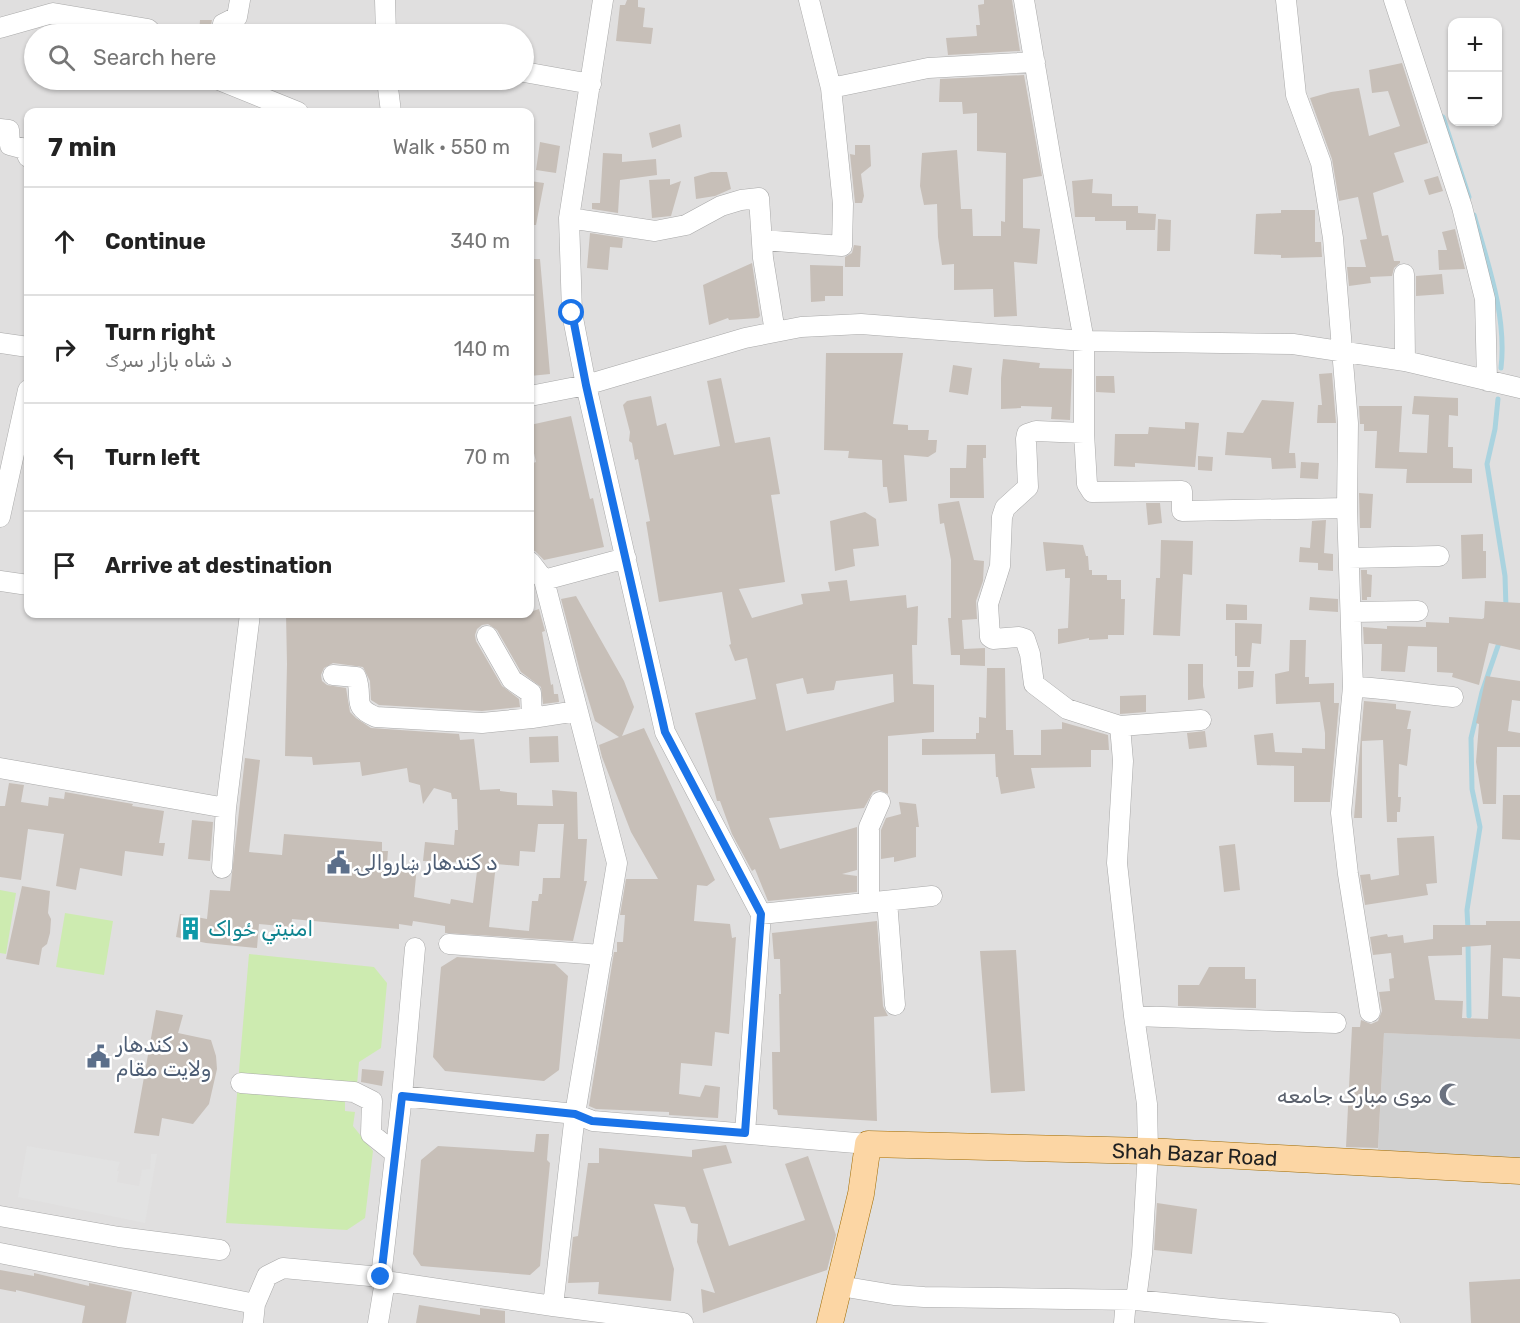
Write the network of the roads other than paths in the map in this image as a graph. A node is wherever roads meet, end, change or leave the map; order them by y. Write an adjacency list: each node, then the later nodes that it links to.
1 (240, 0): 9 (street)
2 (385, 0): 10 (street)
3 (603, 0): 14 (street)
4 (809, 0): 15 (street)
5 (1024, 0): 12 (street)
6 (1286, 0): 29 (street)
7 (1394, 0): 31 (street)
8 (118, 24): 11 (street)
9 (223, 24)
10 (386, 24)
11 (0, 28)
12 (1035, 62): 15 (street); 26 (street)
13 (534, 74): 14 (street)
14 (591, 84): 22 (street)
15 (831, 88): 23 (street)
16 (244, 90): 18 (street)
17 (388, 90): 19 (street)
18 (288, 108)
19 (390, 108)
20 (0, 129): 21 (street)
21 (24, 148)
22 (569, 218): 23 (street); 32 (street)
23 (762, 240): 25 (street)
24 (1404, 274): 30 (street)
25 (775, 332): 26 (street); 32 (street)
26 (1084, 341): 29 (street); 36 (street)
27 (0, 342): 28 (street)
28 (24, 346)
29 (1342, 351): 30 (street); 37 (street)
30 (1405, 362): 31 (street)
31 (1487, 381): 33 (street)
32 (586, 385): 34 (street); 40 (street)
33 (1520, 388)
34 (534, 395)
35 (24, 408): 38 (street)
36 (1084, 433): 37 (street); 56 (street)
37 (1347, 508): 41 (street)
38 (0, 517)
39 (1439, 556): 41 (street)
40 (626, 558): 43 (street); 63 (street)
41 (1349, 558): 47 (street)
42 (534, 566): 43 (street)
43 (544, 580): 53 (street)
44 (0, 581): 45 (street)
45 (24, 584)
46 (1418, 611): 47 (street)
47 (1352, 612): 51 (street)
48 (246, 618): 59 (street)
49 (487, 636): 54 (street)
50 (333, 675): 54 (street)
51 (1353, 687): 52 (street); 68 (street)
52 (1453, 697)
53 (577, 711): 54 (street); 66 (street)
54 (532, 718)
55 (1201, 720): 56 (street)
56 (1120, 726): 69 (street)
57 (0, 768): 59 (street)
58 (880, 802): 62 (street)
59 (226, 808): 60 (street)
60 (222, 868)
61 (932, 896): 62 (street)
62 (878, 902): 63 (street); 67 (street)
63 (761, 914): 74 (street)
64 (449, 944): 66 (street)
65 (415, 948): 72 (street)
66 (602, 955): 73 (street)
67 (895, 1005)
68 (1370, 1012)
69 (1134, 1016): 70 (street); 77 (street)
70 (1336, 1023)
71 (242, 1083): 76 (street)
72 (402, 1096): 73 (street); 82 (street)
73 (575, 1114): 74 (street); 85 (street)
74 (745, 1133): 75 (street)
75 (868, 1144): 77 (main road, Shah Bazar Road); 83 (main road)
76 (391, 1150)
77 (1148, 1151): 78 (main road, Shah Bazar Road); 84 (street)
78 (1520, 1171)
79 (0, 1216): 80 (street)
80 (220, 1250)
81 (0, 1253): 86 (street)
82 (383, 1279): 85 (street); 86 (street); 87 (street)
83 (840, 1286): 84 (street); 89 (main road)
84 (1131, 1300): 90 (street); 91 (street)
85 (553, 1306): 88 (street)
86 (254, 1314)
87 (378, 1323)
88 (683, 1323)
89 (830, 1323)
90 (1124, 1323)
91 (1390, 1323)

